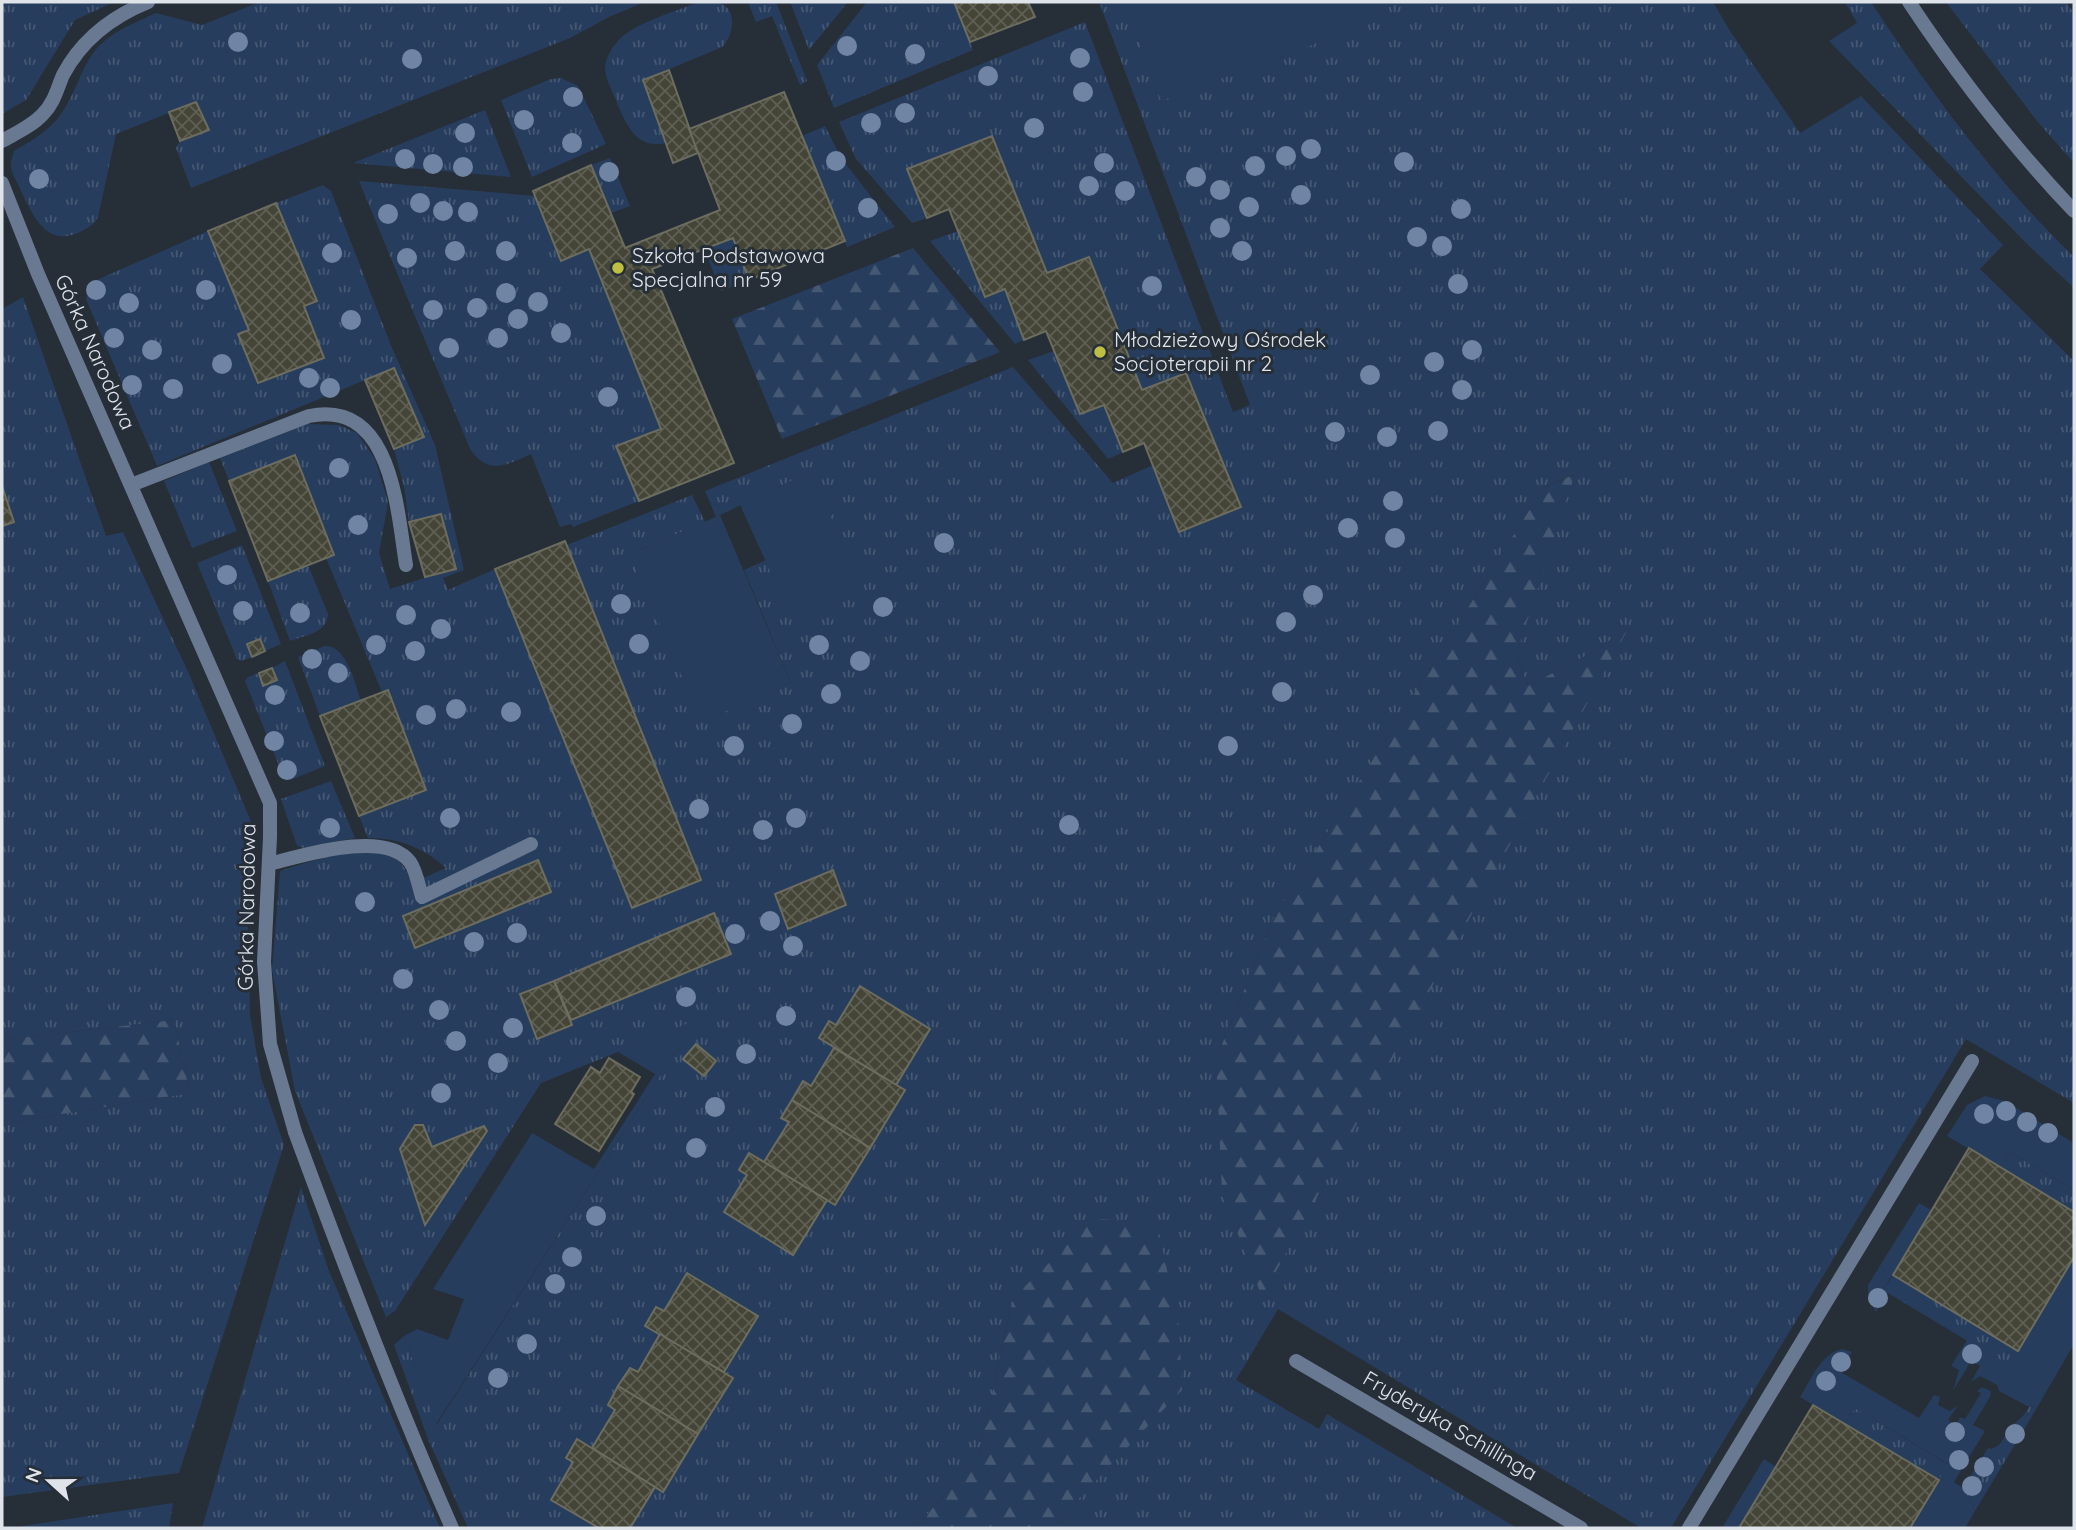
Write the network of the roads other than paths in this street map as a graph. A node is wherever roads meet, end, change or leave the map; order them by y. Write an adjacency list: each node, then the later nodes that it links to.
1 (148, 2): 3 (street)
2 (1909, 2): 5 (street)
3 (2, 141)
4 (2, 183): 6 (street, Górka Narodowa)
5 (2074, 211)
6 (131, 485): 7 (street); 9 (street, Górka Narodowa)
7 (406, 565)
8 (531, 844): 9 (street)
9 (269, 864): 12 (street, Górka Narodowa)
10 (1972, 1061): 14 (street)
11 (1296, 1361): 13 (street, Fryderyka Schillinga)
12 (452, 1528)
13 (1581, 1528)
14 (1689, 1528)

